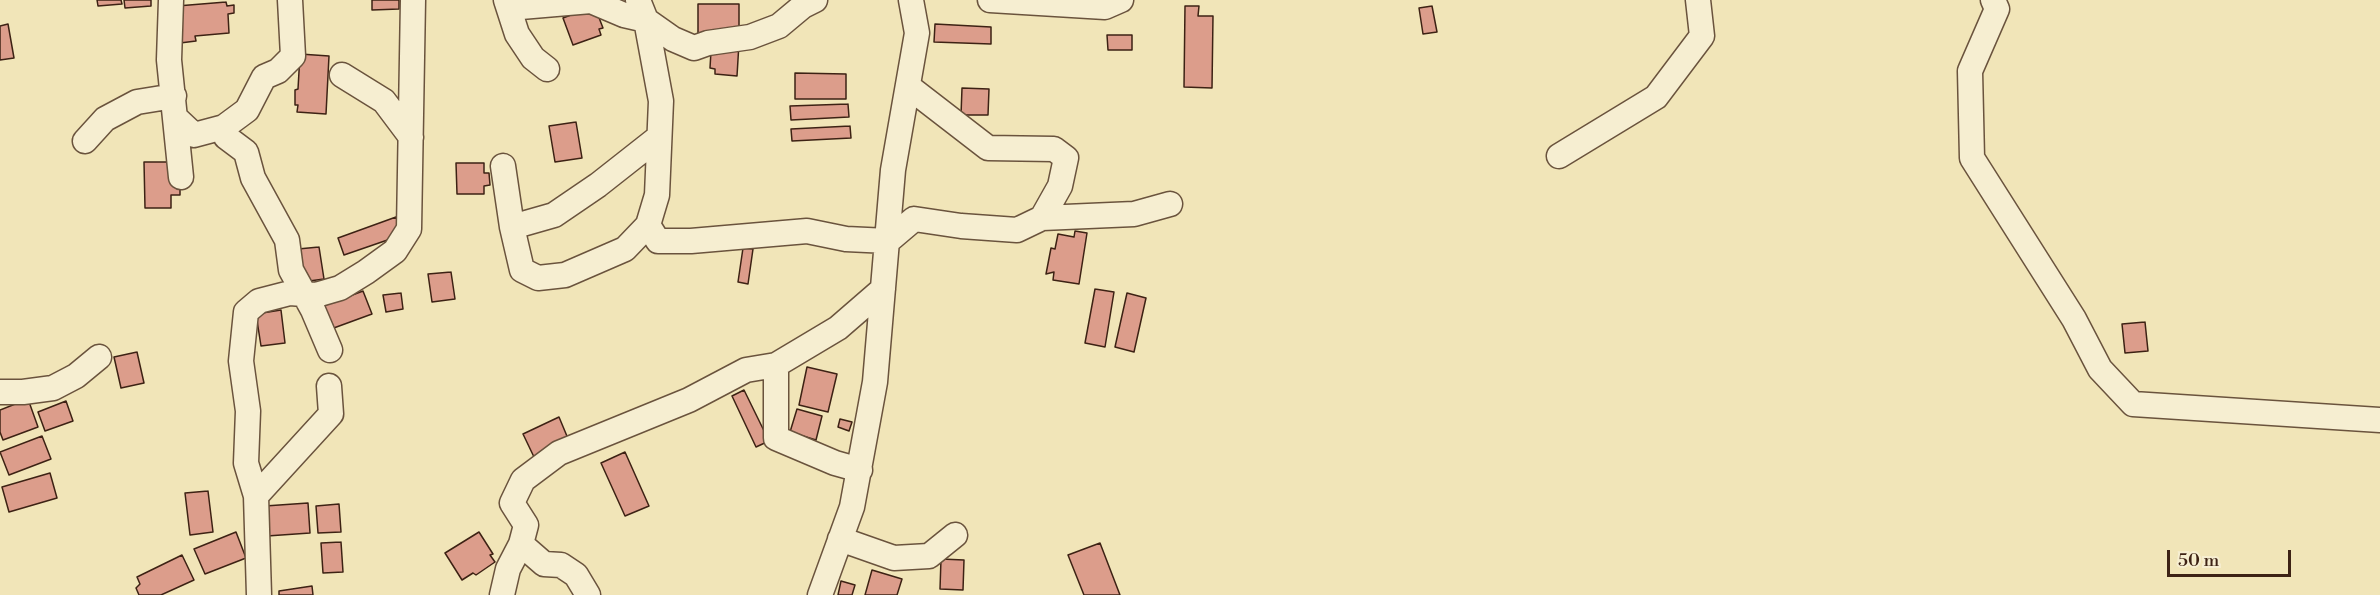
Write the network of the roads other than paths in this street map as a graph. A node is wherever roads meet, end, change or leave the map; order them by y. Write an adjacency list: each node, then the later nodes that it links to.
1 (171, 0): 15 (street)
2 (291, 0): 16 (street)
3 (413, 0): 18 (street)
4 (815, 0): 11 (street)
5 (911, 0): 14 (street)
6 (990, 0): 7 (street)
7 (1121, 0)
8 (1698, 0): 20 (street)
9 (1993, 0): 35 (street)
10 (507, 4): 11 (street); 12 (street)
11 (642, 10): 17 (street)
12 (547, 69)
13 (342, 75): 18 (street)
14 (909, 87): 24 (street); 27 (street)
15 (175, 108): 16 (street); 19 (street); 22 (street)
16 (224, 127): 29 (street)
17 (659, 137): 25 (street); 26 (street)
18 (411, 138): 29 (street)
19 (86, 141)
20 (1559, 156)
21 (503, 166): 26 (street)
22 (181, 177)
23 (1170, 204): 24 (street)
24 (1042, 218): 27 (street)
25 (648, 225): 26 (street); 27 (street)
26 (512, 227)
27 (888, 241): 28 (street)
28 (883, 289): 32 (street); 36 (street)
29 (305, 294): 30 (street); 37 (street)
30 (330, 350)
31 (99, 357): 34 (street)
32 (777, 365): 36 (street); 40 (street)
33 (329, 386): 37 (street)
34 (0, 392)
35 (2380, 420)
36 (860, 471): 39 (street)
37 (256, 496): 41 (street)
38 (955, 535): 39 (street)
39 (840, 539): 44 (street)
40 (521, 544): 42 (street); 43 (street)
41 (259, 595)
42 (502, 595)
43 (588, 595)
44 (820, 595)

